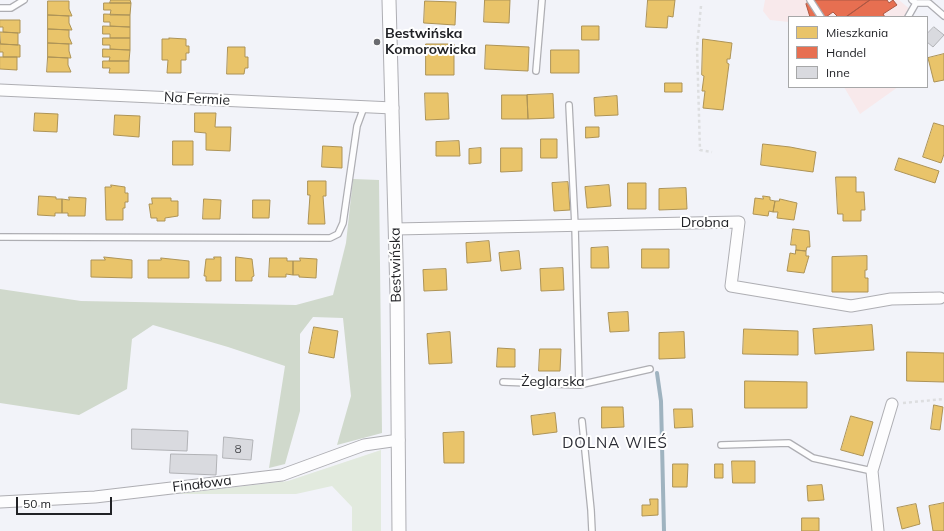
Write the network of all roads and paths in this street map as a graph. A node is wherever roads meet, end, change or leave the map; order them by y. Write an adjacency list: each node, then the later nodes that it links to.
1 (24, 0): 7 (lane)
2 (389, 0): 15 (street, Bestwińska)
3 (542, 0): 11 (lane)
4 (810, 0): 8 (lane)
5 (914, 1): 9 (lane); 10 (lane)
6 (701, 6): 16 (path)
7 (0, 8)
8 (820, 16)
9 (908, 16)
10 (944, 16)
11 (536, 71)
12 (0, 90): 14 (street, Na Fermie)
13 (568, 105): 17 (lane)
14 (364, 107): 15 (street, Na Fermie); 19 (lane)
15 (393, 108): 18 (street, Bestwińska)
16 (712, 152)
17 (575, 226): 18 (street, Drobna); 20 (street, Drobna); 23 (lane)
18 (396, 229): 27 (street, Bestwińska)
19 (0, 237)
20 (940, 298)
21 (650, 369): 23 (lane, Żeglarska)
22 (503, 382): 23 (lane, Żeglarska)
23 (579, 385)
24 (944, 399): 25 (path)
25 (892, 404): 29 (street)
26 (582, 421): 32 (lane)
27 (399, 440): 30 (street, Finałowa); 31 (street, Bestwińska)
28 (721, 445): 29 (lane)
29 (872, 471): 33 (street)
30 (0, 502)
31 (400, 531)
32 (592, 531)
33 (878, 531)

